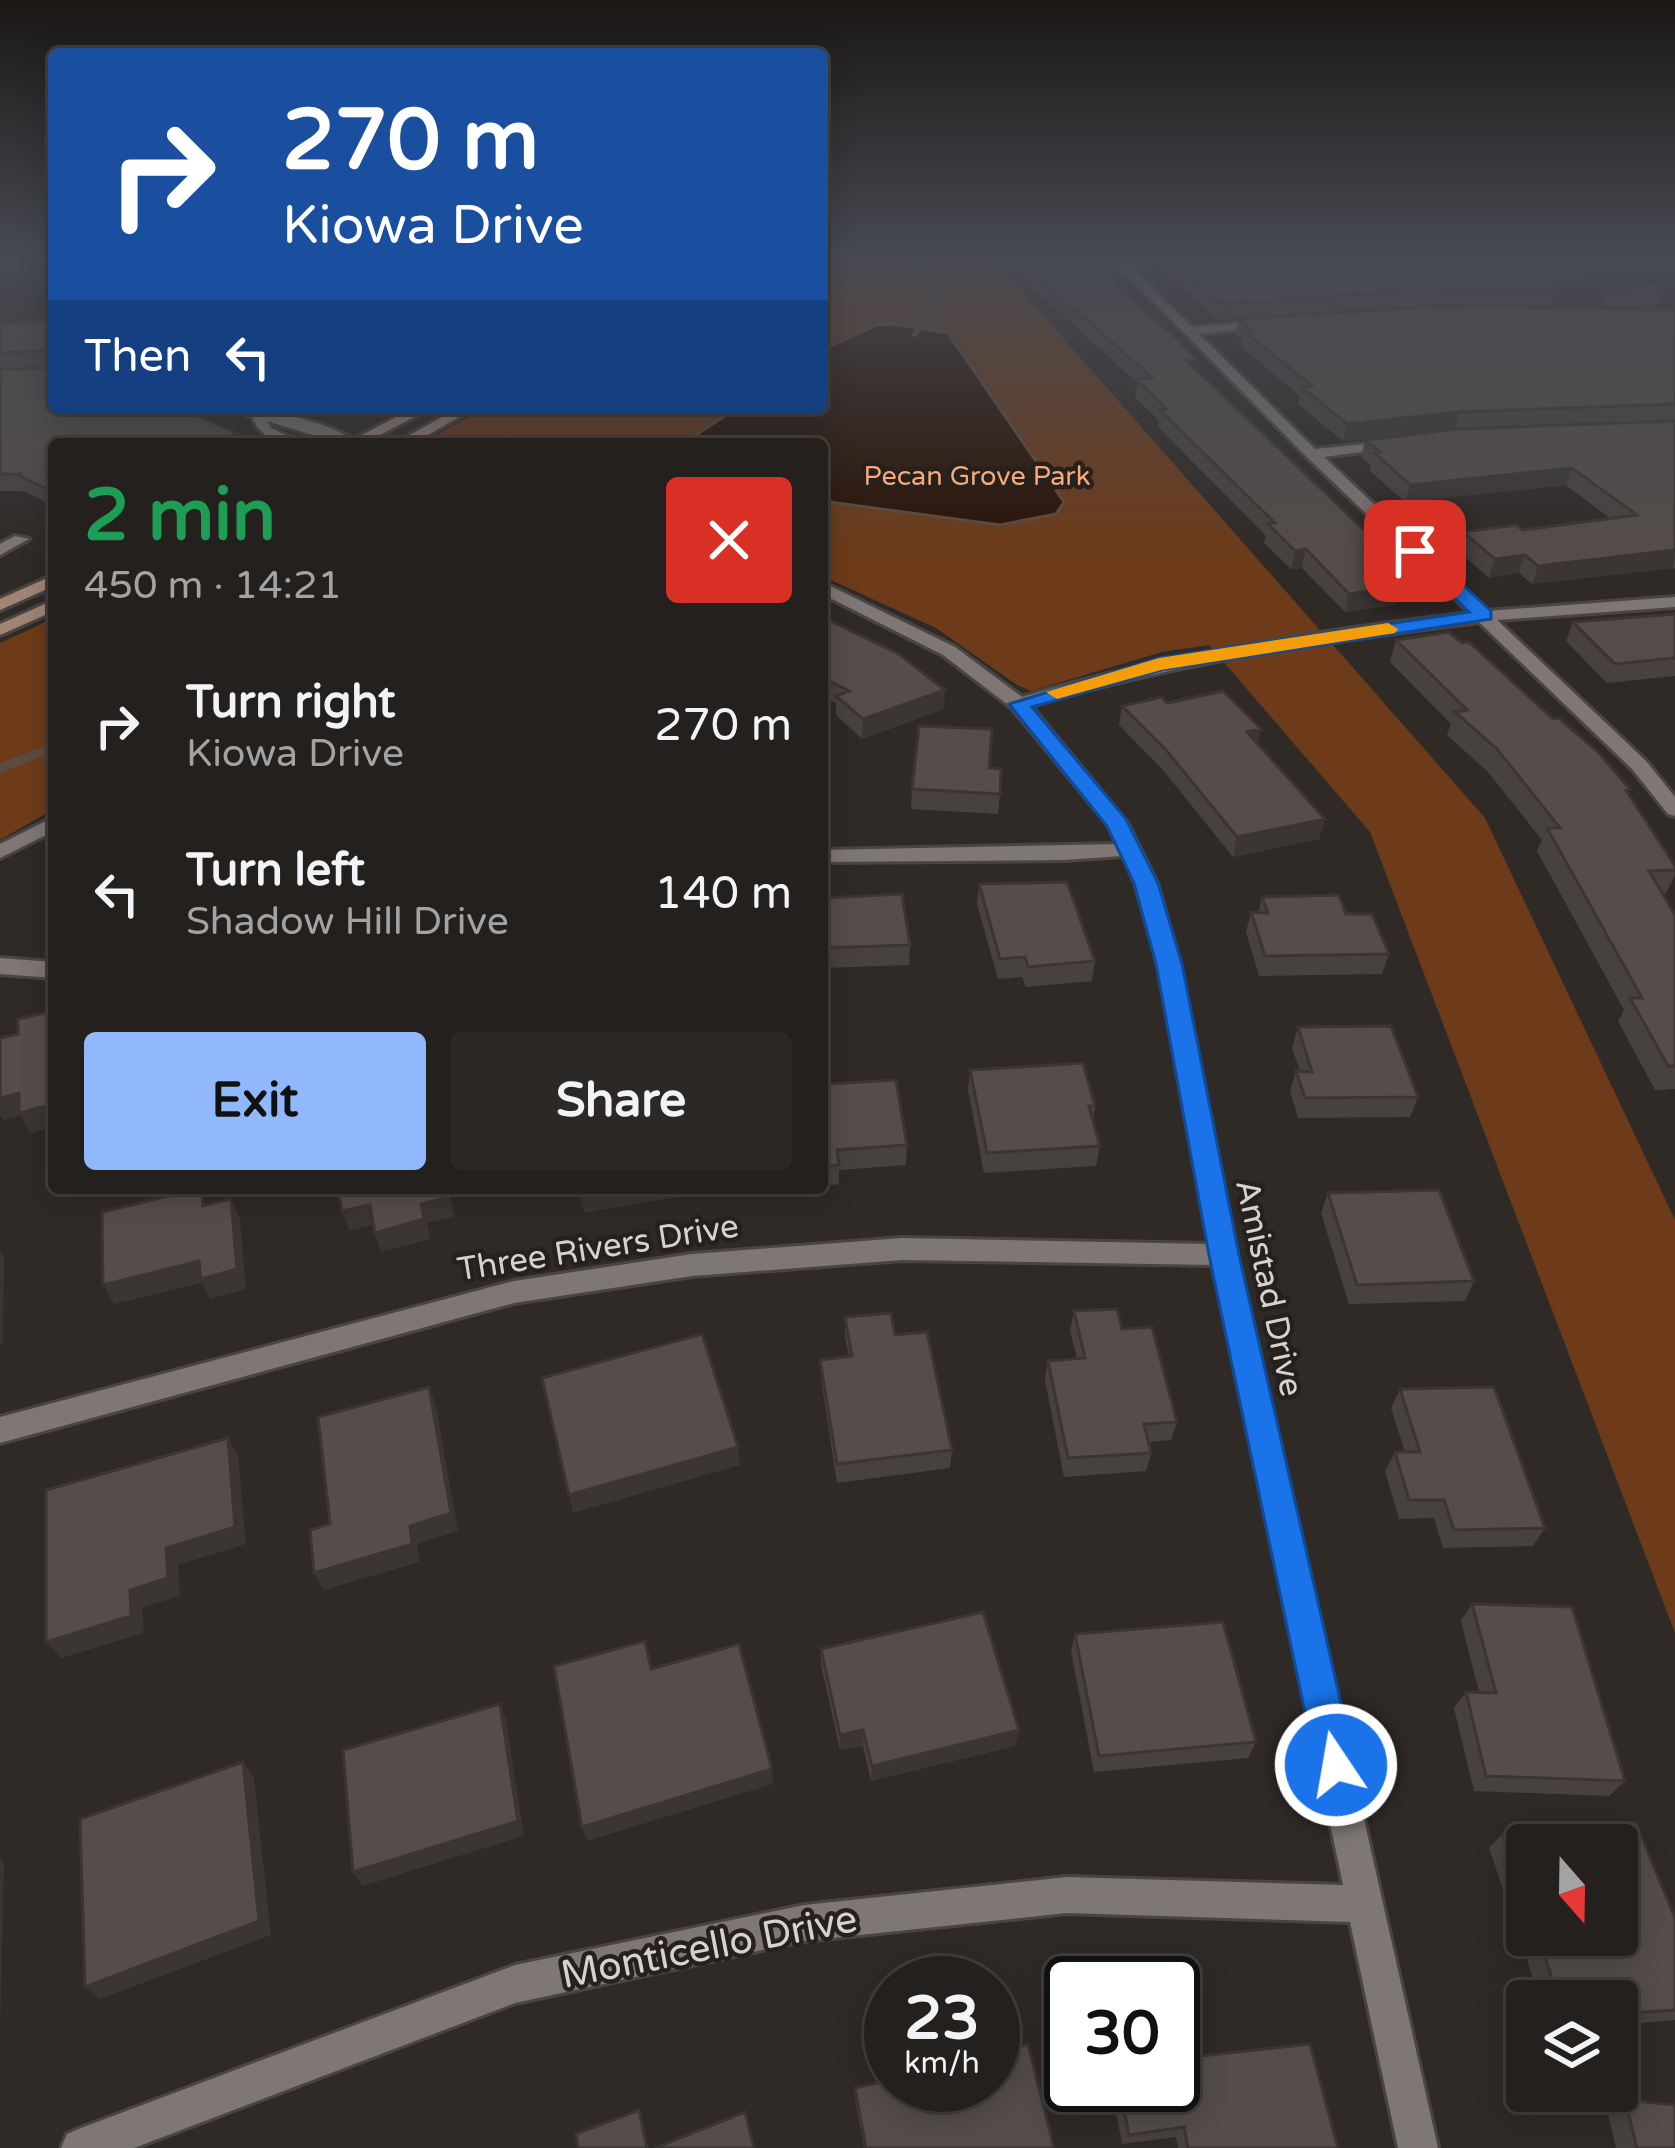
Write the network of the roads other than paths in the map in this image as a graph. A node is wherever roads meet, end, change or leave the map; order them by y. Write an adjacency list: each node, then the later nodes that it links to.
1 (1215, 358): 11 (street)
2 (247, 414): 5 (street)
3 (412, 414): 8 (street)
4 (457, 414): 9 (street)
5 (257, 418): 6 (street); 7 (street)
6 (283, 438)
7 (336, 438)
8 (365, 438)
9 (412, 438)
10 (1407, 442): 11 (street)
11 (1312, 454): 19 (street)
12 (0, 532): 13 (street)
13 (0, 550)
14 (48, 583): 17 (street)
15 (828, 590): 21 (street, Amistad Drive)
16 (1675, 602): 19 (street)
17 (0, 604)
18 (48, 608): 20 (street)
19 (1484, 615): 21 (street); 22 (street)
20 (0, 630)
21 (1019, 704): 24 (street, Amistad Drive)
22 (1675, 810)
23 (48, 826): 25 (street)
24 (1132, 849): 26 (street); 29 (street, Amistad Drive)
25 (0, 852)
26 (828, 856)
27 (0, 966): 28 (street)
28 (48, 970)
29 (1224, 1255): 30 (street, Three Rivers Drive); 31 (street, Amistad Drive)
30 (0, 1430)
31 (1366, 1904): 32 (street, Monticello Drive); 33 (street, Amistad Drive)
32 (81, 2148)
33 (1418, 2148)

